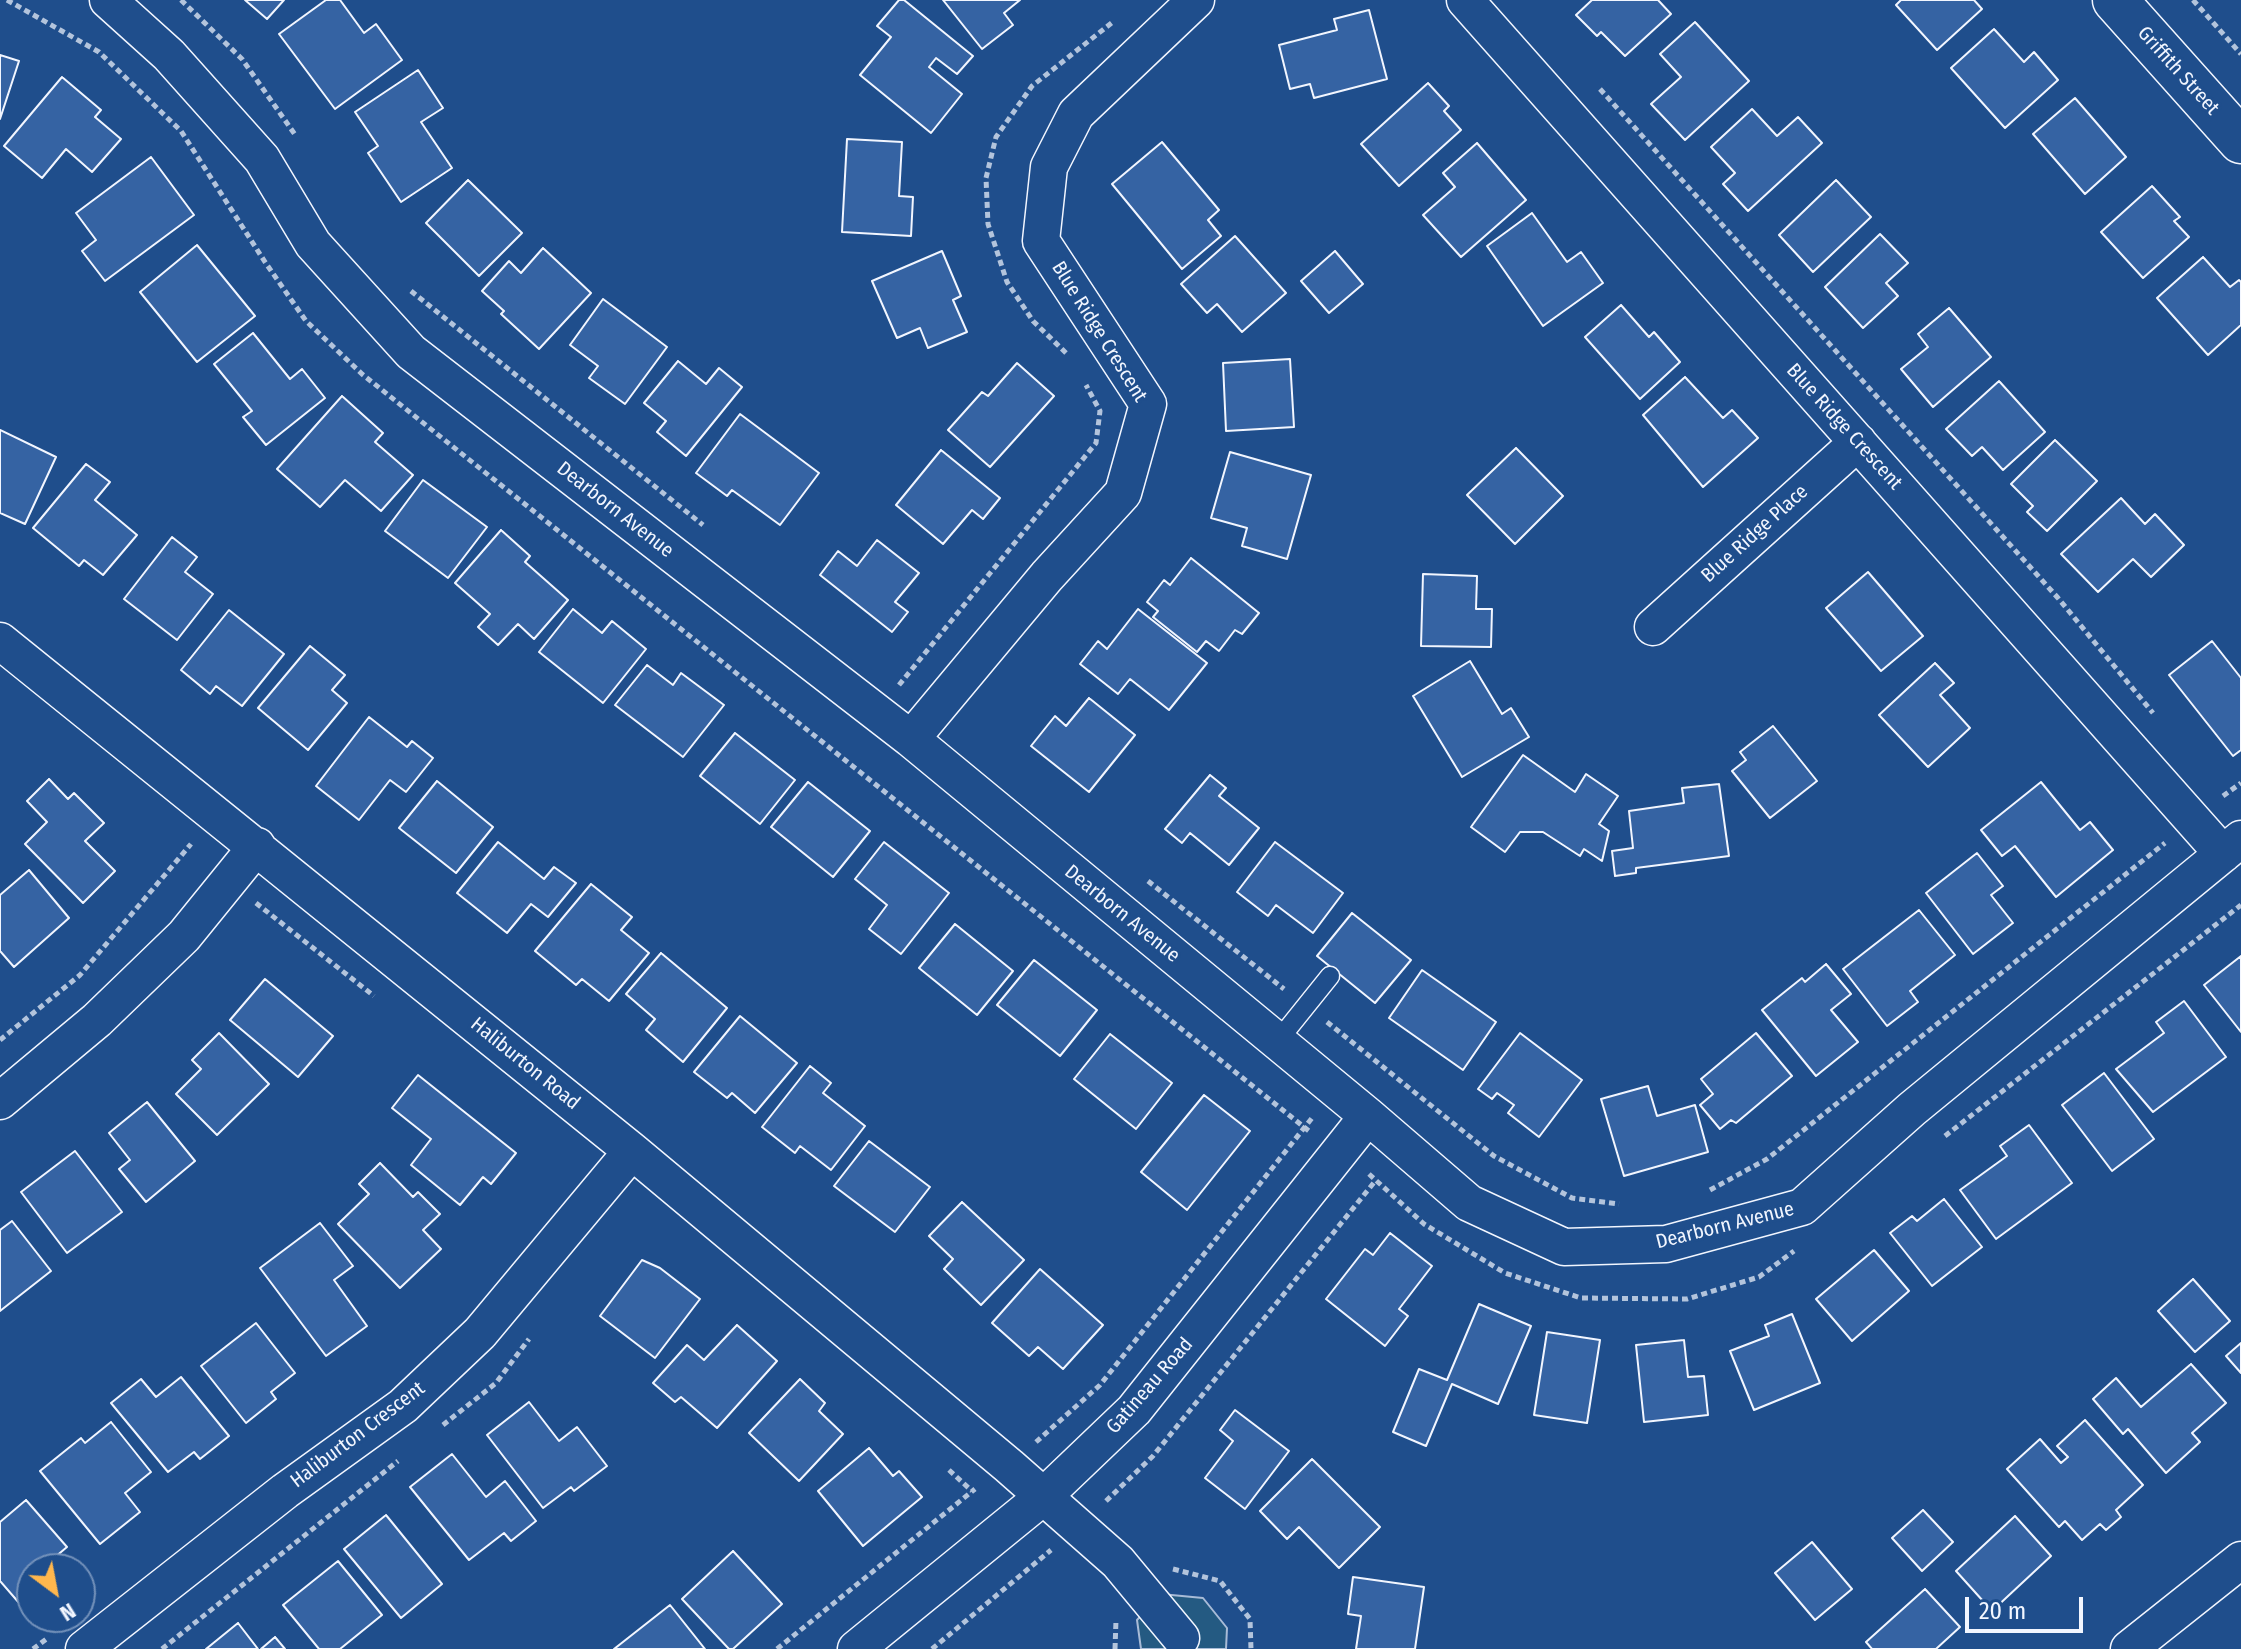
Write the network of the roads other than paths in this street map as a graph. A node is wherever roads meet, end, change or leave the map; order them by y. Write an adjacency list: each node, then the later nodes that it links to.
1 (108, 0): 9 (street, Dearborn Avenue)
2 (1196, 0): 9 (street, Blue Ridge Crescent)
3 (1465, 0): 6 (street, Blue Ridge Crescent)
4 (2115, 0): 5 (street, Griffith Street)
5 (2241, 141)
6 (1858, 442): 7 (street, Blue Ridge Place); 11 (street, Blue Ridge Crescent)
7 (1653, 627)
8 (0, 641): 10 (street, Haliburton Road)
9 (911, 739): 13 (street, Dearborn Avenue)
10 (257, 846): 14 (street); 16 (street, Haliburton Road)
11 (2232, 846): 15 (street, Dearborn Avenue)
12 (1330, 976): 13 (lane)
13 (1277, 1042): 15 (street, Dearborn Avenue)
14 (0, 1101)
15 (1368, 1116): 17 (street, Gatineau Road)
16 (632, 1151): 17 (street, Haliburton Road); 20 (street, Haliburton Crescent)
17 (1044, 1496): 19 (street, Haliburton Road); 21 (street, Gatineau Road)
18 (2241, 1560): 22 (street)
19 (1181, 1638)
20 (84, 1649)
21 (856, 1649)
22 (2129, 1649)

